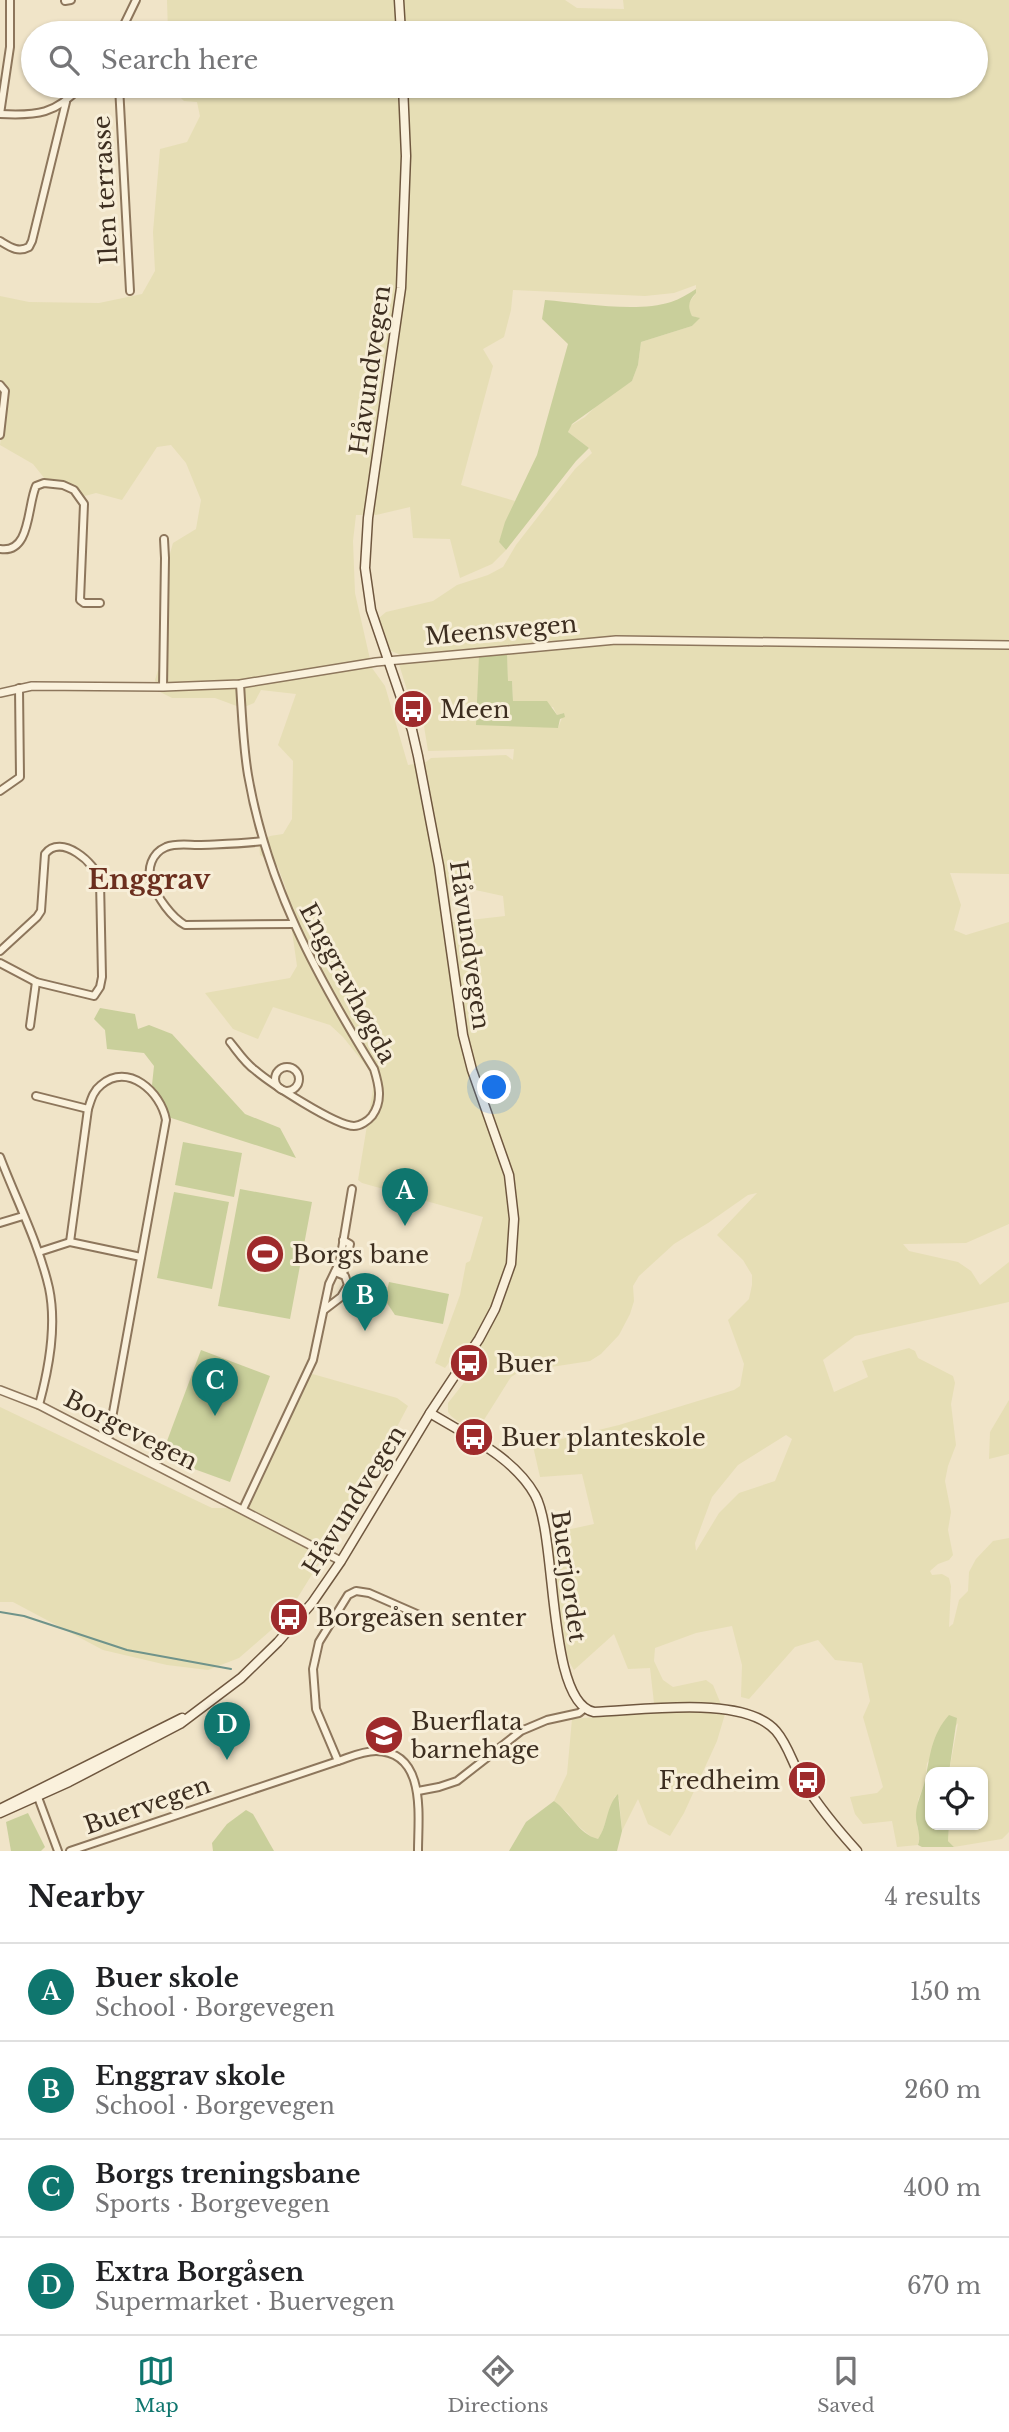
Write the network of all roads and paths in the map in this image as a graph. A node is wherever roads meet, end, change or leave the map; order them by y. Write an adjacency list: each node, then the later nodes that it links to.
1 (10, 0): 12 (street)
2 (71, 0): 5 (street)
3 (136, 0): 6 (street)
4 (399, 0): 7 (main road)
5 (65, 1)
6 (126, 21)
7 (400, 21)
8 (70, 98): 11 (street)
9 (119, 98): 14 (street, Ilen terrasse)
10 (404, 98): 21 (main road, Håvundvegen)
11 (66, 102): 12 (street); 13 (street)
12 (0, 114)
13 (0, 241)
14 (130, 292)
15 (1, 385): 16 (street)
16 (0, 435)
17 (164, 540): 23 (street)
18 (0, 550): 19 (street)
19 (100, 603)
20 (1009, 645): 21 (street, Meensvegen)
21 (388, 660): 22 (street, Meensvegen); 49 (main road, Håvundvegen)
22 (240, 684): 23 (street, Meensvegen); 27 (street, Enggravhøgda)
23 (163, 687): 24 (street, Meensvegen)
24 (19, 688): 25 (street, Meensvegen); 26 (street)
25 (0, 693)
26 (0, 791)
27 (263, 841): 28 (street, Enggravhøgda); 28 (street)
28 (293, 924): 33 (street, Enggravhøgda)
29 (0, 951): 31 (street)
30 (0, 963): 31 (street)
31 (36, 982): 32 (street)
32 (30, 1026)
33 (230, 1042)
34 (36, 1096): 35 (street)
35 (88, 1109): 41 (street); 43 (street)
36 (0, 1157): 38 (street)
37 (352, 1189): 40 (street)
38 (23, 1216): 39 (street); 42 (street)
39 (0, 1223)
40 (343, 1240): 44 (street); 45 (street)
41 (70, 1242): 42 (street); 43 (street)
42 (39, 1252): 48 (street)
43 (141, 1257): 50 (street)
44 (335, 1272): 45 (street); 46 (street)
45 (343, 1274): 46 (street)
46 (324, 1310): 51 (street)
47 (0, 1390): 48 (street, Borgevegen)
48 (40, 1405): 50 (street, Borgevegen)
49 (430, 1413): 52 (main road, Håvundvegen); 54 (main road, Buerjordet)
50 (108, 1440): 51 (street, Borgevegen)
51 (243, 1509): 52 (street, Borgevegen)
52 (341, 1561): 57 (main road, Håvundvegen)
53 (433, 1621): 55 (street)
54 (584, 1709): 56 (street); 62 (main road)
55 (338, 1761): 56 (street, Buervegen); 60 (street, Buervegen)
56 (418, 1791): 61 (street)
57 (36, 1794): 58 (main road, Håvundvegen); 59 (street)
58 (0, 1811)
59 (58, 1851)
60 (70, 1851)
61 (418, 1851)
62 (857, 1851)

